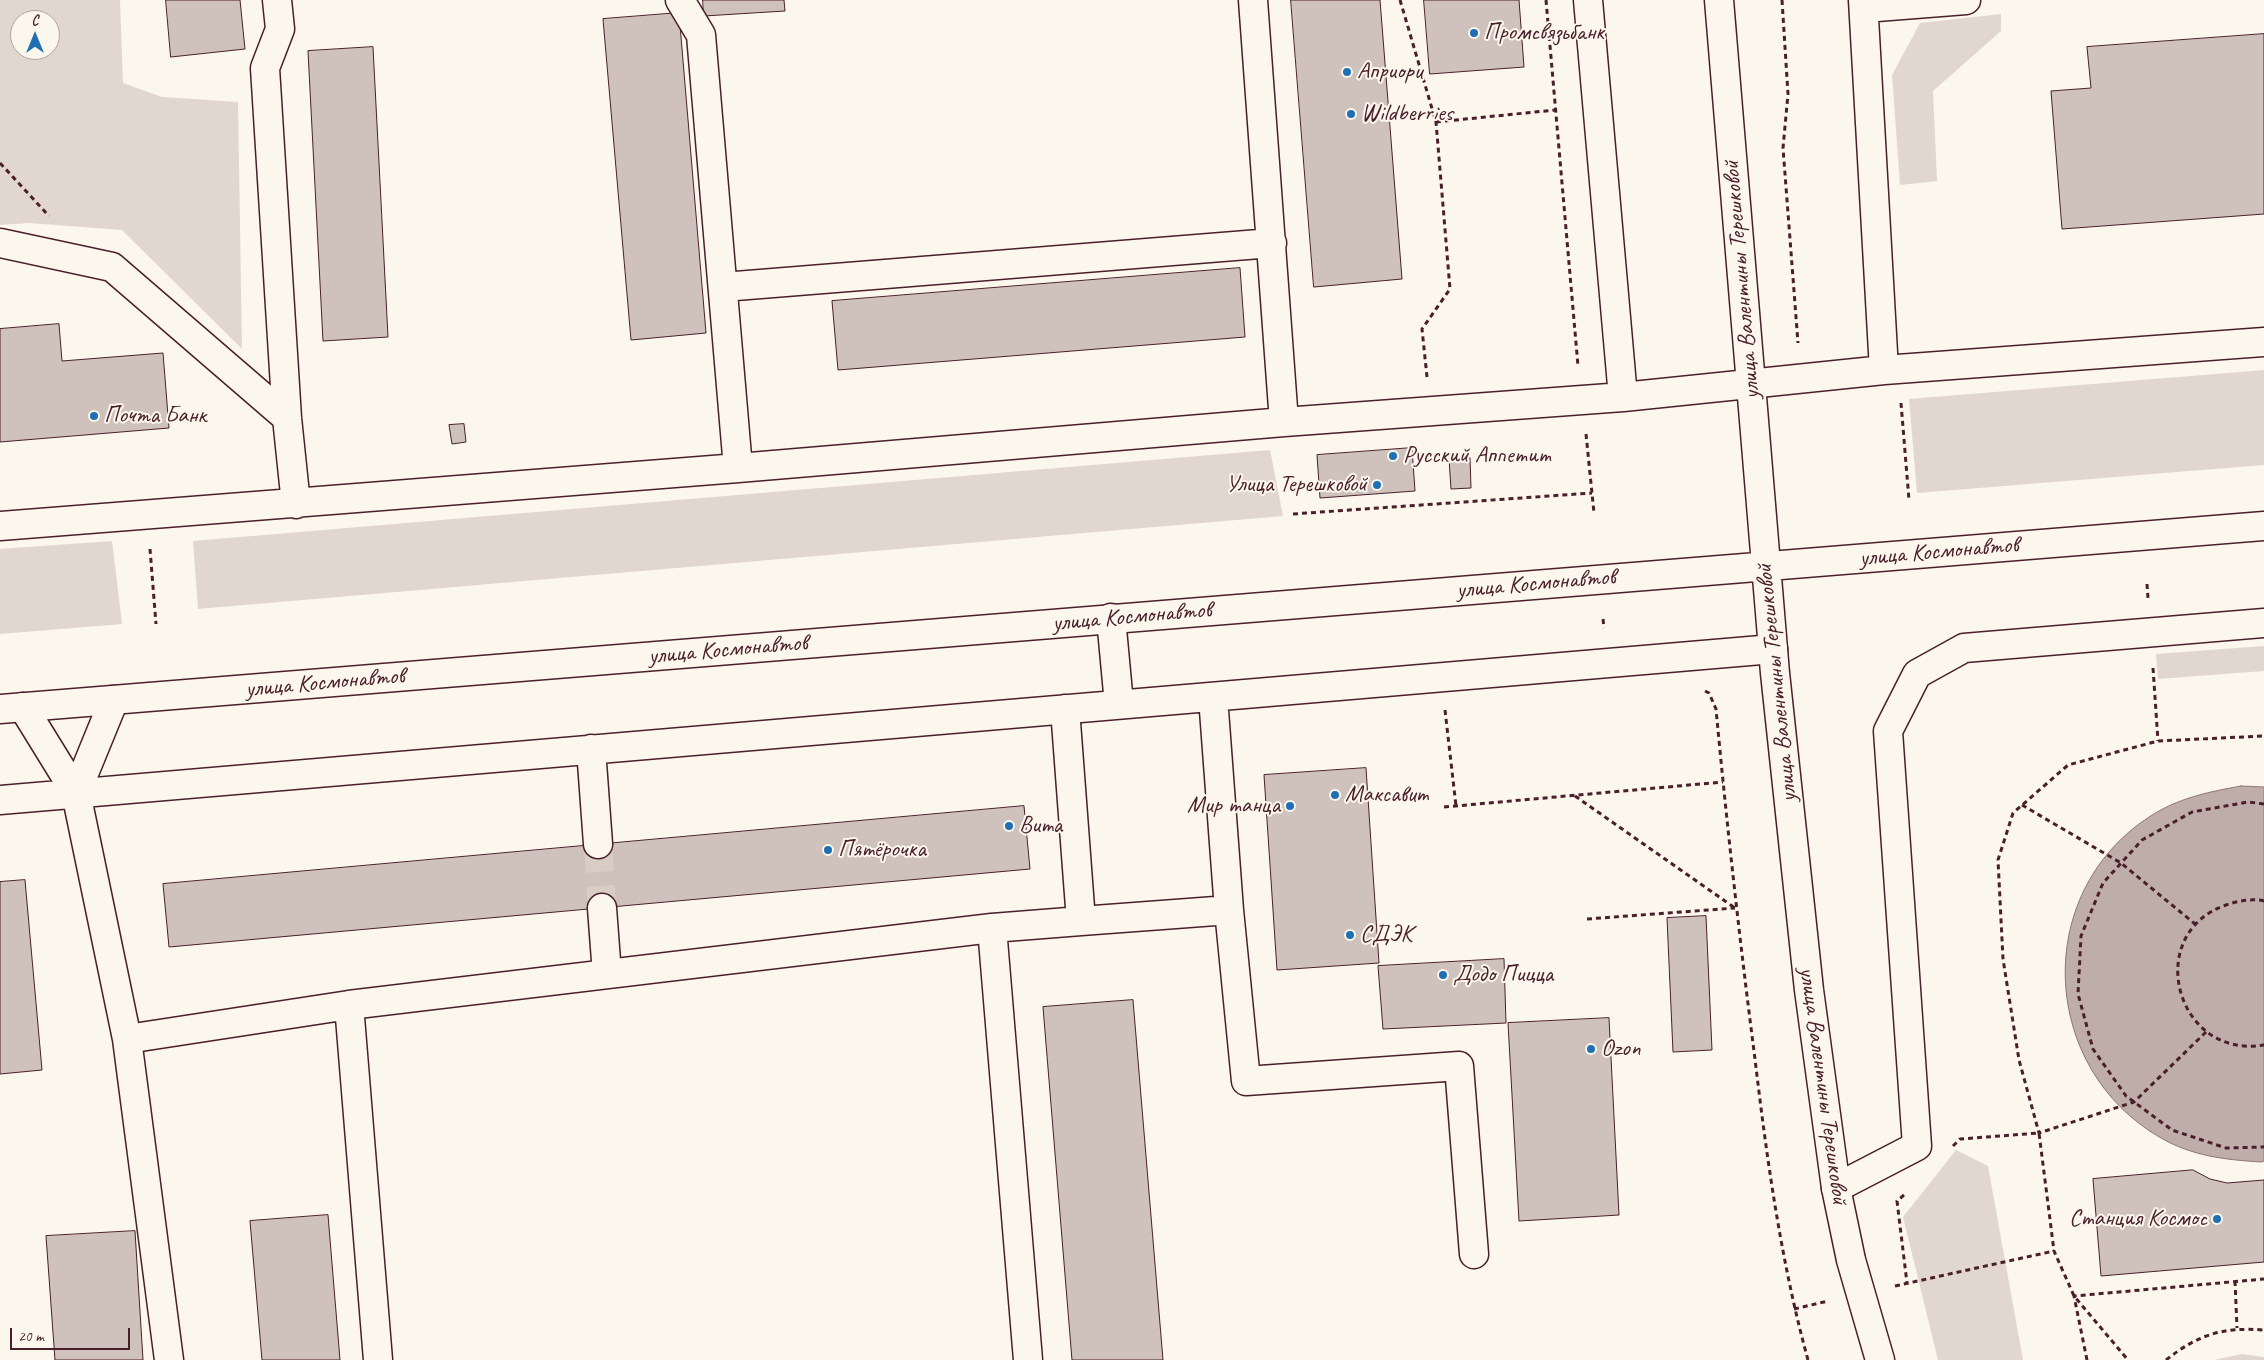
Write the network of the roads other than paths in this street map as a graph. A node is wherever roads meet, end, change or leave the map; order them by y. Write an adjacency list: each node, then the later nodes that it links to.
1 (277, 0): 15 (main road)
2 (680, 0): 10 (main road)
3 (1253, 0): 9 (main road)
4 (1588, 0): 14 (main road)
5 (1719, 0): 13 (main road, улица Валентины Терешковой)
6 (1966, 0): 7 (main road)
7 (1864, 4): 12 (main road)
8 (0, 243): 15 (main road)
9 (1272, 243): 10 (main road); 16 (main road)
10 (723, 287): 17 (main road)
11 (2264, 342): 12 (main road)
12 (1891, 370): 13 (main road)
13 (1751, 384): 14 (main road); 21 (main road, улица Валентины Терешковой)
14 (1623, 397): 16 (main road)
15 (287, 418): 18 (main road)
16 (1284, 422): 17 (main road)
17 (738, 468): 18 (main road)
18 (296, 504): 19 (main road)
19 (0, 526)
20 (2264, 526): 21 (main road, улица Космонавтов)
21 (1766, 566): 22 (main road, улица Космонавтов); 24 (main road, улица Валентины Терешковой)
22 (1112, 618): 26 (main road, улица Космонавтов); 27 (main road)
23 (2264, 624): 41 (main road)
24 (1773, 649): 25 (main road); 41 (main road, улица Валентины Терешковой)
25 (1213, 697): 27 (main road); 35 (main road)
26 (114, 700): 28 (main road, улица Космонавтов); 31 (main road)
27 (1119, 704): 29 (main road)
28 (11, 708): 31 (main road)
29 (1065, 709): 30 (main road); 36 (main road)
30 (591, 749): 31 (main road); 33 (main road)
31 (76, 792): 32 (main road); 40 (main road)
32 (0, 800)
33 (598, 844)
34 (602, 908): 38 (main road)
35 (1229, 910): 36 (main road); 42 (main road)
36 (1081, 921): 37 (main road)
37 (992, 928): 38 (main road); 45 (main road)
38 (607, 974): 39 (main road)
39 (349, 1005): 40 (main road); 44 (main road)
40 (127, 1038): 43 (main road)
41 (1836, 1188): 46 (main road, улица Валентины Терешковой)
42 (1474, 1254)
43 (169, 1360)
44 (378, 1360)
45 (1028, 1360)
46 (1880, 1360)

